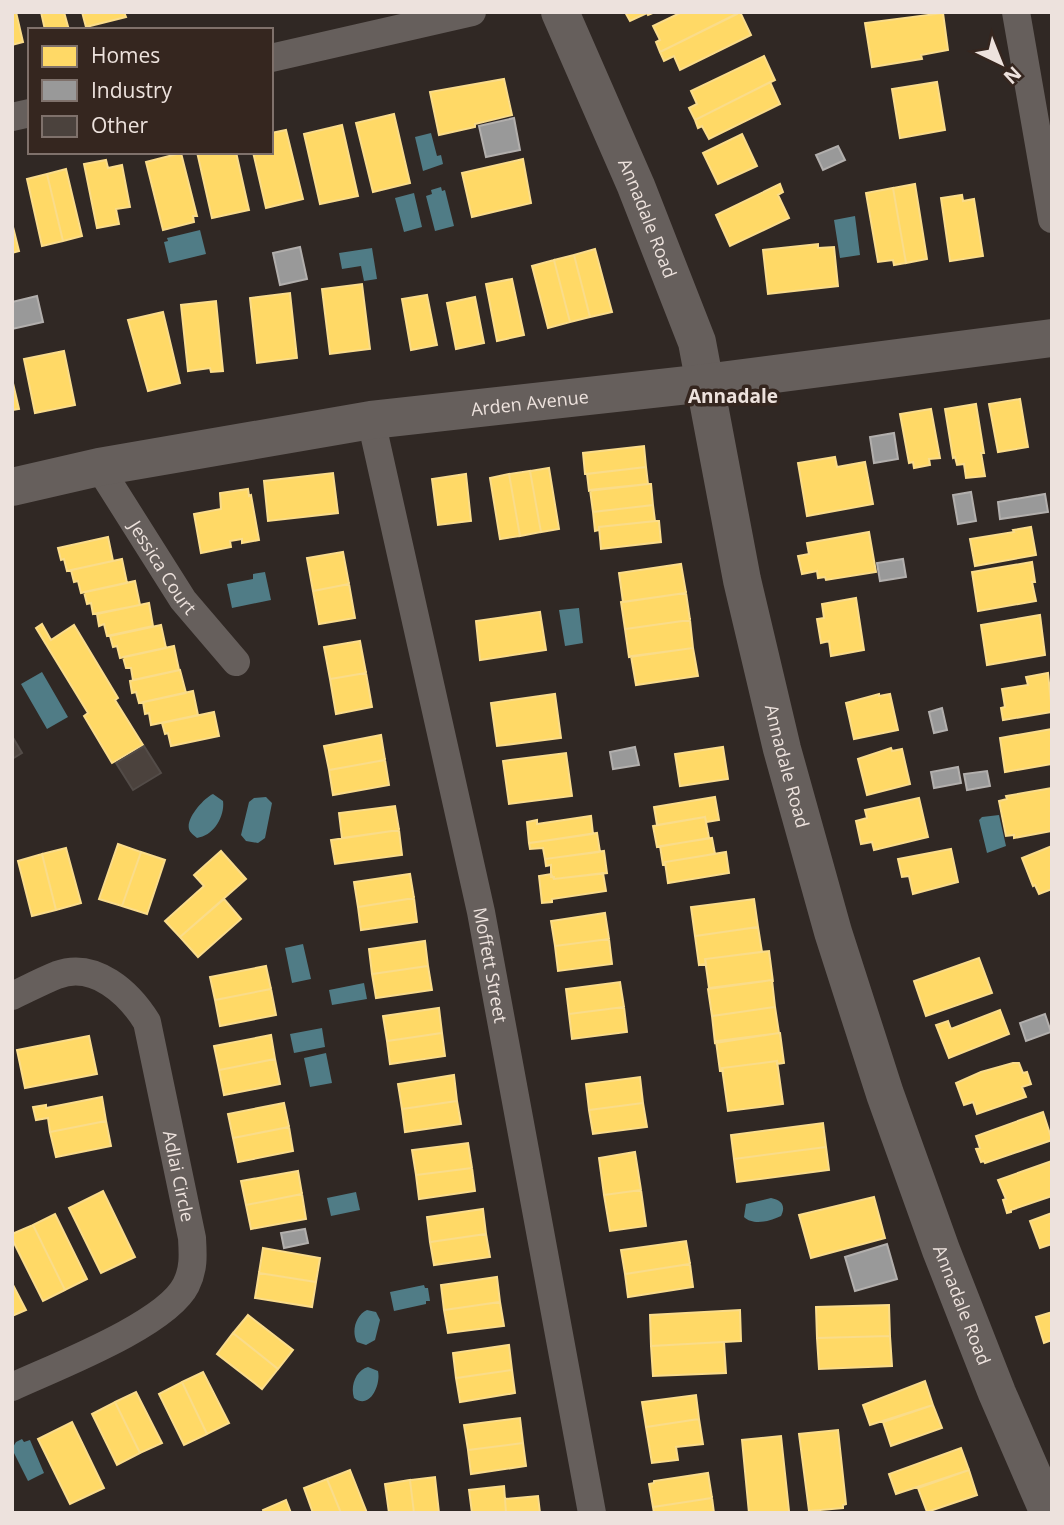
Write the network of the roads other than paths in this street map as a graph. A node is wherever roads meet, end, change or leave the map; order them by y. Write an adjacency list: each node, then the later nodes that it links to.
1 (472, 12): 4 (street)
2 (560, 12): 7 (street, Annadale Road)
3 (1016, 12): 5 (street)
4 (273, 58)
5 (1052, 219)
6 (1052, 338): 7 (street, Arden Avenue)
7 (706, 383): 8 (street, Arden Avenue); 15 (street, Annadale Road)
8 (371, 420): 9 (street, Arden Avenue); 14 (street, Moffett Street)
9 (99, 467): 10 (street, Arden Avenue); 11 (street, Jessica Court)
10 (12, 487)
11 (236, 662)
12 (12, 996): 13 (street, Adlai Circle)
13 (12, 1387)
14 (592, 1513)
15 (1049, 1513)

